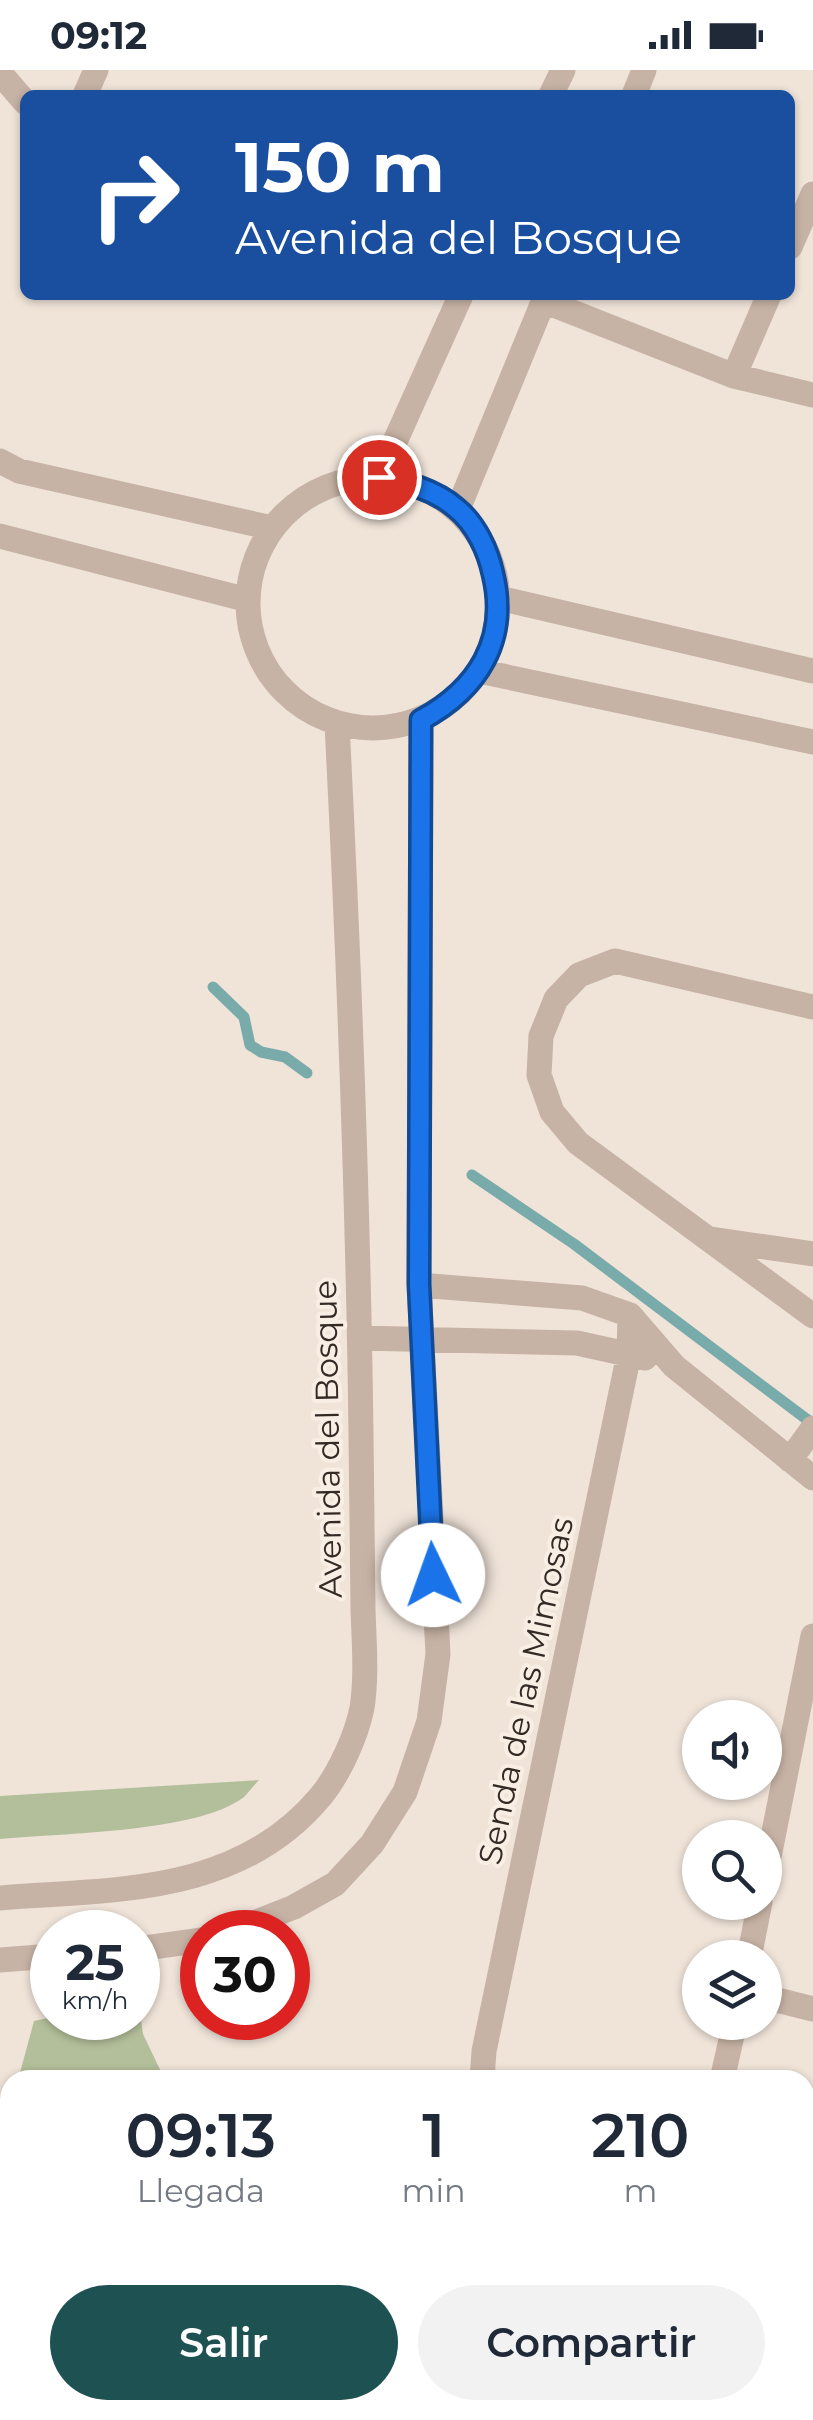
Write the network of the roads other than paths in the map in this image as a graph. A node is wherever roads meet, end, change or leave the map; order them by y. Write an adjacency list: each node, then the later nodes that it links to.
1 (0, 72): 2 (street)
2 (20, 96)
3 (813, 194): 4 (street)
4 (795, 235)
5 (459, 300): 12 (street)
6 (544, 300): 13 (street)
7 (550, 300): 9 (street)
8 (767, 300): 9 (street)
9 (734, 376): 10 (street)
10 (813, 395)
11 (0, 461): 14 (street)
12 (379, 477): 13 (street); 14 (street)
13 (458, 509): 16 (street)
14 (272, 528): 17 (street)
15 (0, 536): 17 (street)
16 (499, 598): 18 (street); 19 (street)
17 (248, 600): 21 (street)
18 (479, 671): 20 (street); 22 (street)
19 (813, 671)
20 (421, 720): 21 (street); 26 (street)
21 (337, 724): 29 (street, Avenida del Bosque)
22 (813, 742)
23 (813, 1007): 24 (street)
24 (706, 1238): 25 (street); 28 (street)
25 (813, 1254)
26 (419, 1284): 27 (street); 30 (street)
27 (630, 1315): 31 (street, Senda de las Mimosas); 32 (street)
28 (813, 1316)
29 (360, 1338): 30 (street); 38 (street, Avenida del Bosque)
30 (420, 1338): 31 (street); 39 (street)
31 (629, 1354): 32 (street); 45 (street, Senda de las Mimosas)
32 (674, 1366): 34 (street)
33 (813, 1428): 34 (street)
34 (790, 1460): 35 (street)
35 (813, 1478)
36 (813, 1636): 37 (street)
37 (776, 1820)
38 (0, 1898)
39 (286, 1910)
40 (30, 1958): 41 (street)
41 (0, 1960)
42 (782, 2002): 43 (street)
43 (813, 2010)
44 (731, 2040): 46 (street)
45 (483, 2070)
46 (724, 2070)

